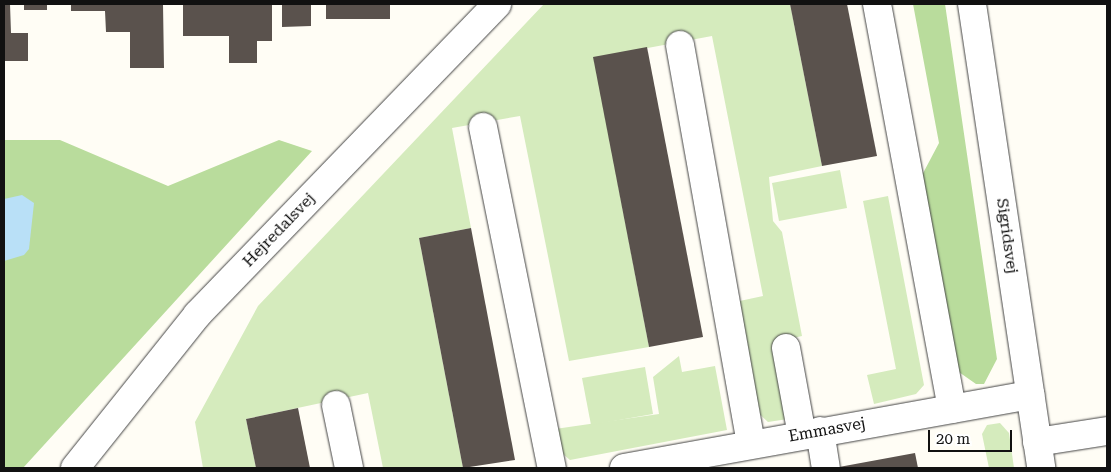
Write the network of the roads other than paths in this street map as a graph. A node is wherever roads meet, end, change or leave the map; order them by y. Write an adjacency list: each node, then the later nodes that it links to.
1 (497, 4): 15 (street, Hejredalsvej)
2 (877, 4): 9 (street)
3 (972, 4): 7 (street, Sigridsvej)
4 (680, 45): 12 (street)
5 (483, 127): 17 (street)
6 (786, 348): 11 (street)
7 (1030, 395): 9 (street, Emmasvej); 13 (street, Sigridsvej)
8 (336, 405): 16 (street)
9 (952, 409): 11 (street, Emmasvej)
10 (1107, 431): 13 (street)
11 (811, 433): 12 (street, Emmasvej); 19 (street)
12 (751, 443): 14 (street, Emmasvej)
13 (1039, 455)
14 (689, 462): 18 (street, Emmasvej)
15 (75, 468)
16 (349, 468)
17 (552, 468)
18 (624, 468)
19 (826, 468)

